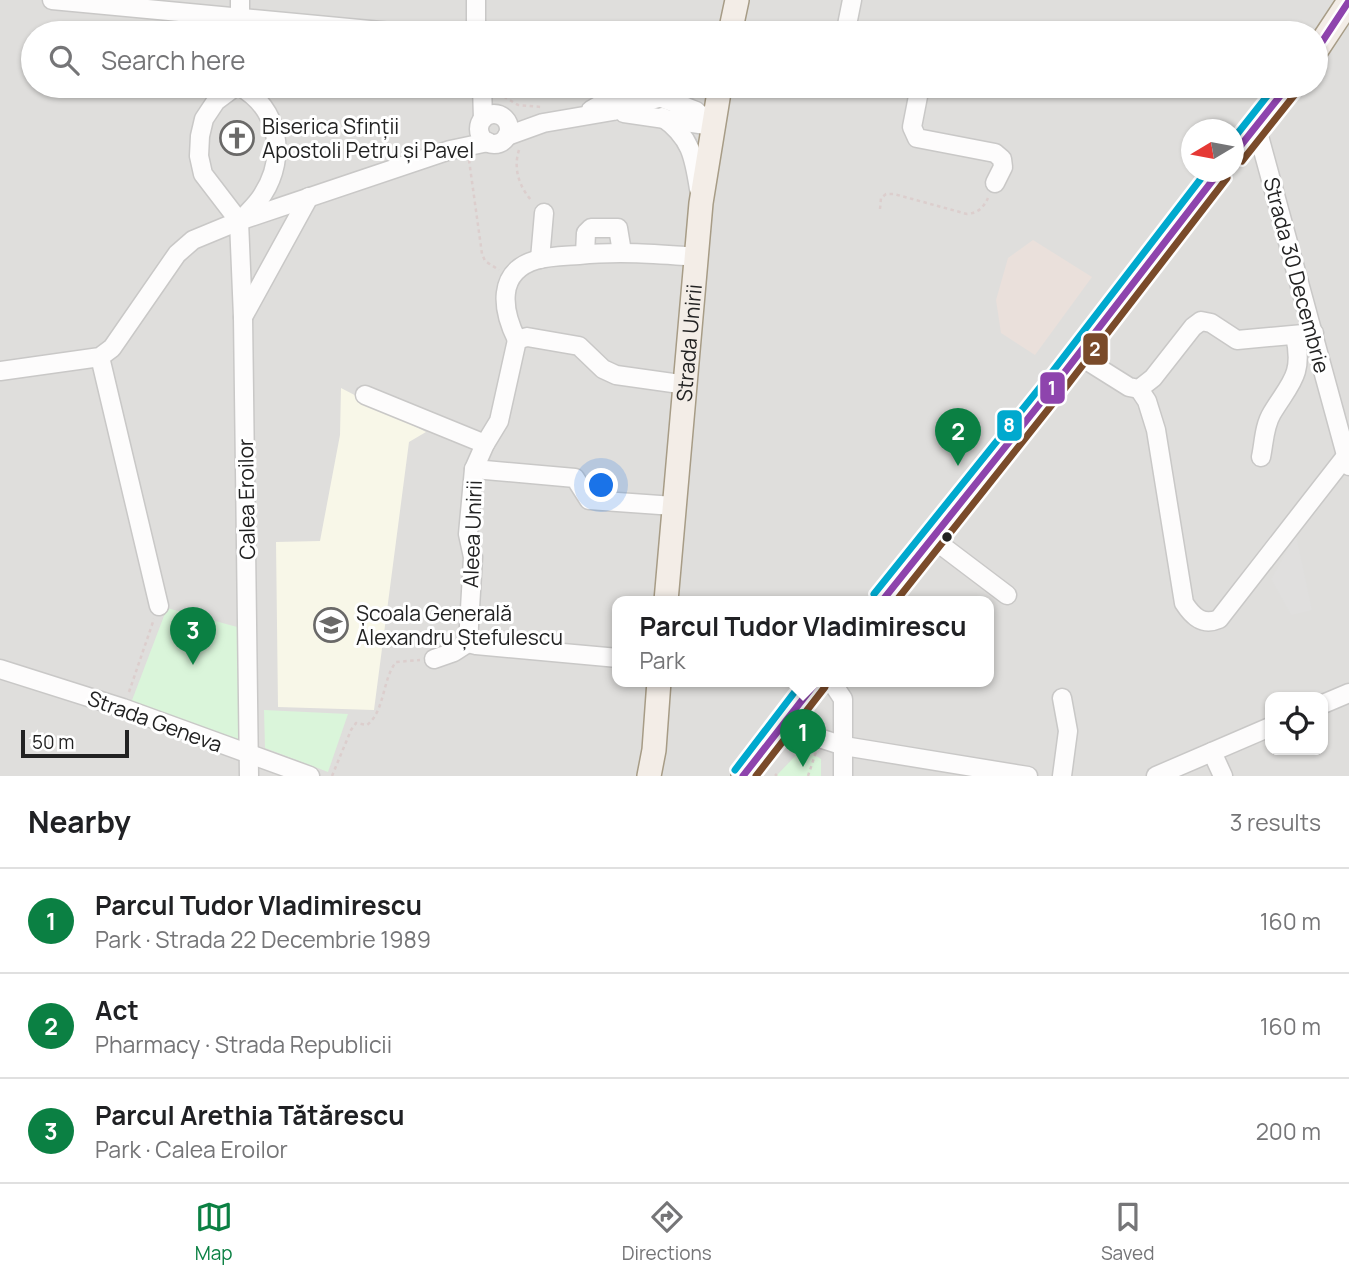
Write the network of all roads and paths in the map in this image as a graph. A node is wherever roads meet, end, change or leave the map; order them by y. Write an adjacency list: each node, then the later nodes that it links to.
1 (51, 0): 8 (street)
2 (240, 0): 9 (street)
3 (476, 0): 10 (street)
4 (737, 0): 11 (main road)
5 (852, 0): 12 (street)
6 (1349, 1): 13 (main road)
7 (1349, 18): 14 (main road)
8 (204, 21)
9 (240, 21)
10 (476, 21)
11 (733, 21)
12 (849, 21)
13 (1328, 33)
14 (1328, 39)
15 (220, 98): 37 (street)
16 (255, 98): 37 (street)
17 (485, 98): 27 (street)
18 (612, 98): 24 (street)
19 (662, 98): 23 (street); 28 (street)
20 (718, 98): 28 (main road, Strada Unirii)
21 (918, 98): 32 (street)
22 (1278, 98): 26 (main road)
23 (613, 111): 24 (street); 25 (street)
24 (582, 116): 27 (street)
25 (663, 117): 28 (street); 34 (street)
26 (1256, 125): 29 (main road); 44 (street, Strada 30 Decembrie)
27 (493, 126): 33 (street)
28 (713, 126): 34 (main road, Strada Unirii)
29 (1244, 141)
30 (469, 158): 42 (path)
31 (1211, 182): 47 (main road)
32 (995, 183): 35 (path)
33 (309, 197): 37 (street); 43 (street)
34 (701, 203): 40 (main road, Strada Unirii)
35 (880, 209)
36 (544, 213): 41 (street)
37 (239, 221): 43 (street, Calea Eroilor); 48 (street)
38 (622, 252): 39 (street); 39 (street); 40 (street)
39 (585, 254): 41 (street)
40 (697, 257): 50 (main road, Strada Unirii)
41 (540, 259): 42 (street)
42 (512, 276): 46 (street)
43 (243, 317): 80 (street, Calea Eroilor)
44 (1314, 333): 45 (street); 55 (street, Strada 30 Decembrie)
45 (1295, 336): 51 (street); 54 (street)
46 (517, 340): 50 (street); 53 (street, Aleea Unirii)
47 (1078, 355): 51 (street); 58 (main road)
48 (100, 358): 49 (street); 62 (street)
49 (0, 371)
50 (687, 385): 57 (main road, Strada Unirii)
51 (1139, 389): 55 (street)
52 (365, 396): 53 (street)
53 (485, 444): 56 (street, Aleea Unirii)
54 (1261, 457)
55 (1348, 461)
56 (474, 469): 57 (street); 63 (street, Aleea Unirii)
57 (674, 506): 60 (main road, Strada Unirii)
58 (933, 539): 59 (street); 61 (main road)
59 (1007, 595)
60 (666, 596)
61 (887, 596)
62 (159, 606): 73 (path)
63 (468, 643): 64 (street); 65 (street)
64 (612, 658)
65 (434, 659): 84 (path)
66 (0, 669): 73 (street, Strada Geneva)
67 (659, 687): 77 (main road)
68 (812, 687): 74 (main road)
69 (835, 687): 76 (street)
70 (1349, 693): 72 (street)
71 (1062, 698): 91 (street)
72 (1328, 702)
73 (123, 708): 80 (street, Strada Geneva)
74 (782, 726): 76 (street); 87 (main road)
75 (1265, 729): 79 (street)
76 (844, 746): 89 (street); 90 (street)
77 (654, 750): 85 (main road); 86 (main road)
78 (816, 752): 88 (path)
79 (1212, 752): 92 (street); 93 (street)
80 (249, 755): 81 (street, Strada Geneva); 82 (street, Calea Eroilor)
81 (286, 773): 83 (street, Strada Geneva)
82 (249, 776)
83 (310, 776)
84 (332, 776)
85 (649, 776)
86 (656, 776)
87 (743, 776)
88 (808, 776)
89 (842, 776)
90 (1028, 776)
91 (1062, 776)
92 (1156, 776)
93 (1223, 776)

